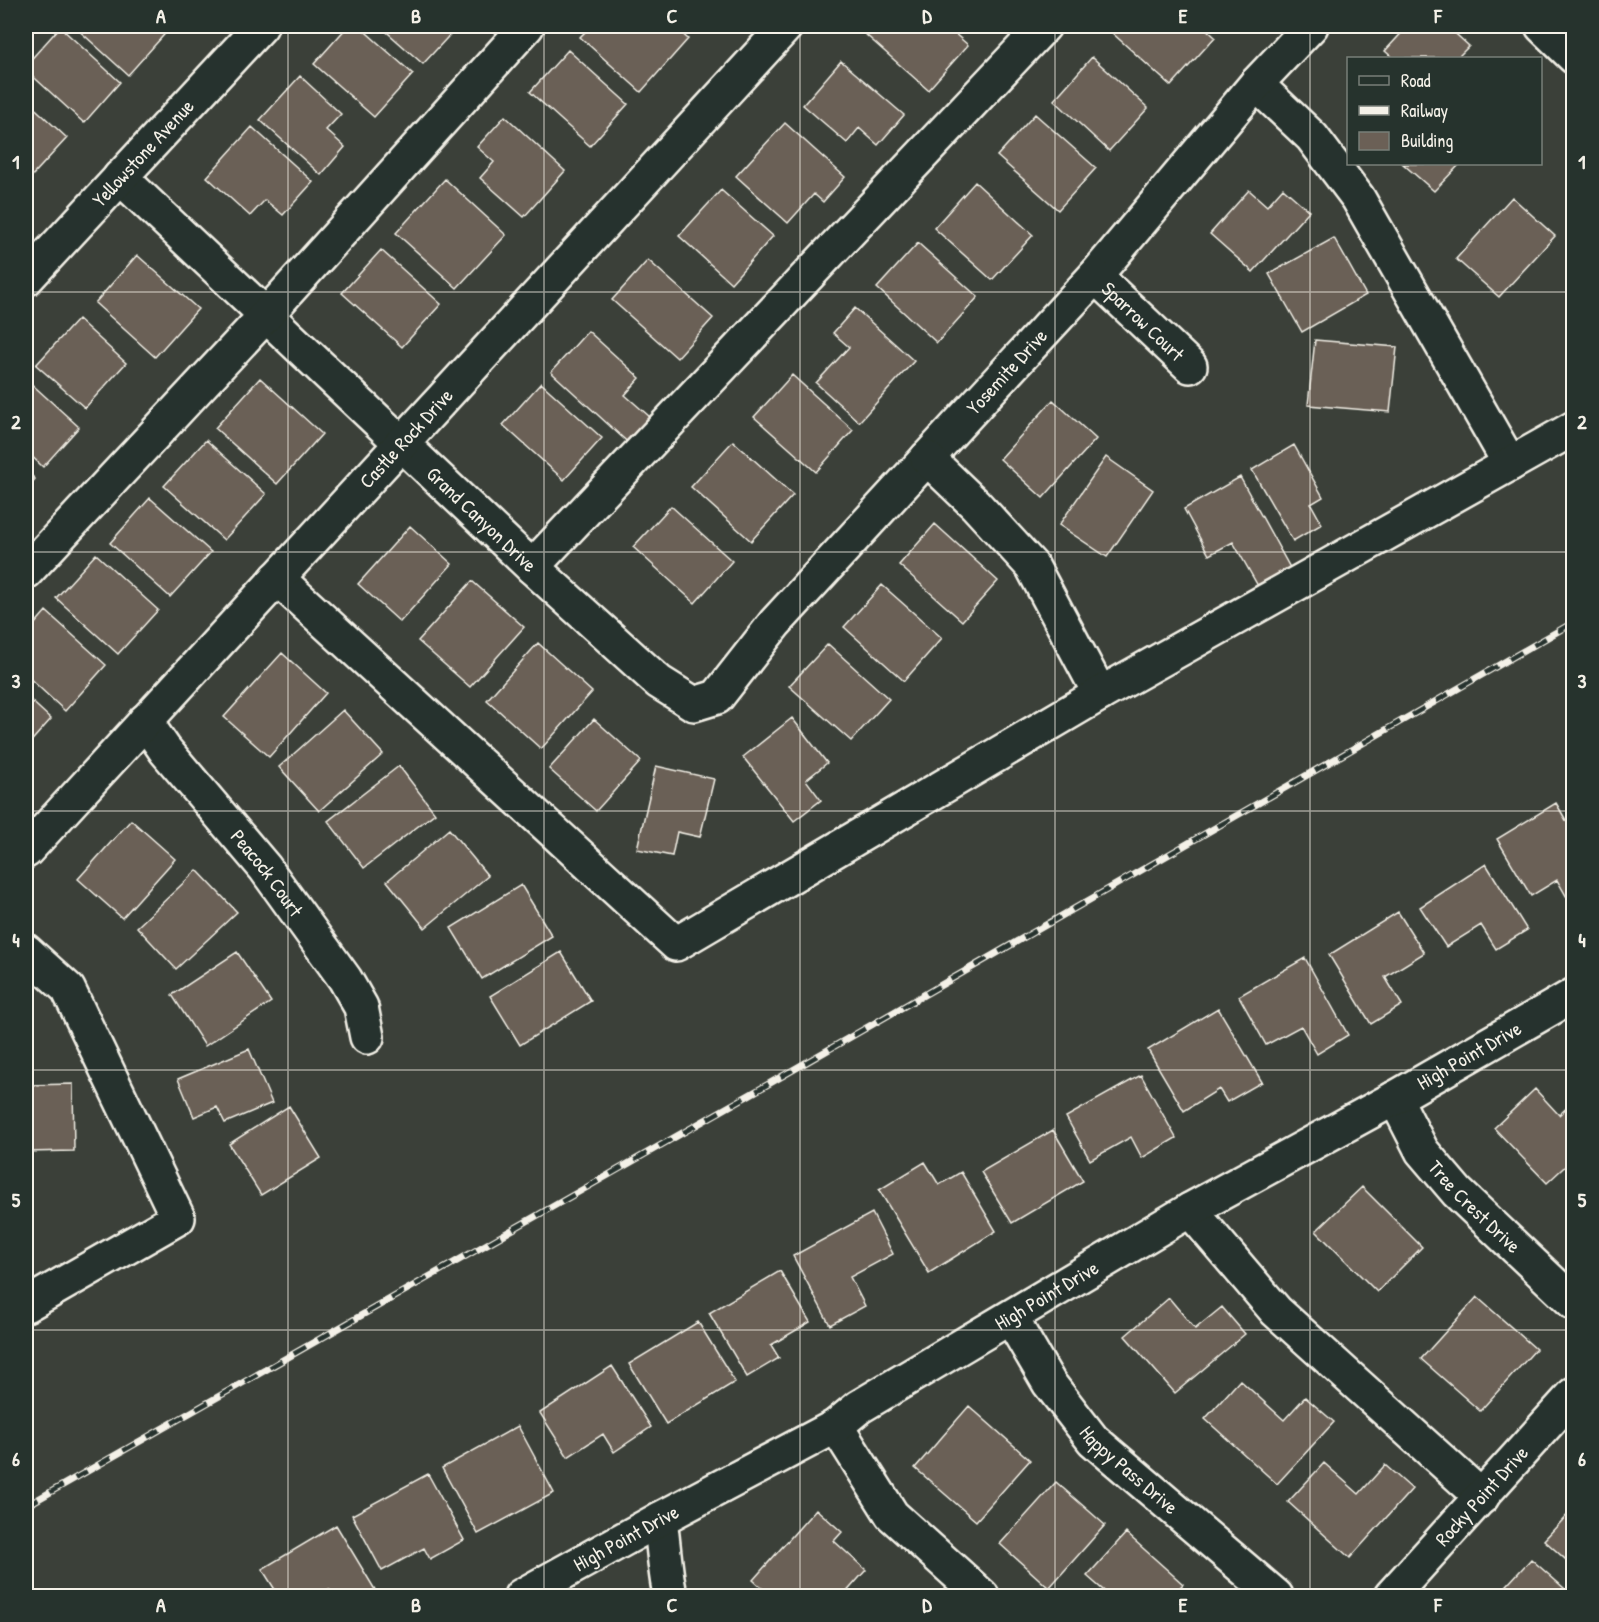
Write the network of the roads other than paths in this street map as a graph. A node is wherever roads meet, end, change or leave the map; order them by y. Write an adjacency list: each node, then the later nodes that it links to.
1 (261, 26): 9 (street, Yellowstone Avenue)
2 (527, 26): 12 (street)
3 (786, 26): 15 (street, Castle Rock Drive)
4 (1044, 26): 18 (street)
5 (1311, 26): 8 (street, Yosemite Drive)
6 (1542, 26): 7 (street)
7 (1574, 57)
8 (1256, 84): 10 (street, Yosemite Drive); 17 (street)
9 (120, 177): 11 (street, Yellowstone Avenue); 12 (street, Grand Canyon Drive)
10 (1095, 276): 13 (street, Sparrow Court); 16 (street, Yosemite Drive)
11 (26, 279)
12 (267, 315): 15 (street, Grand Canyon Drive); 19 (street)
13 (1190, 366)
14 (1574, 428): 17 (street)
15 (402, 443): 18 (street, Grand Canyon Drive); 20 (street, Castle Rock Drive)
16 (927, 458): 21 (street); 22 (street, Yosemite Drive)
17 (1510, 464): 21 (street)
18 (532, 567): 22 (street, Grand Canyon Drive)
19 (26, 572)
20 (277, 578): 21 (street); 23 (street, Castle Rock Drive)
21 (1100, 694)
22 (694, 704)
23 (146, 721): 24 (street, Castle Rock Drive); 27 (street, Peacock Court)
24 (26, 851)
25 (26, 951): 31 (street)
26 (1574, 995): 28 (street, High Point Drive)
27 (367, 1037)
28 (1395, 1098): 29 (street, High Point Drive); 30 (street, Tree Crest Drive)
29 (1190, 1210): 32 (street, High Point Drive); 35 (street)
30 (1574, 1302)
31 (26, 1305)
32 (1011, 1318): 34 (street, High Point Drive); 40 (street, Happy Pass Drive)
33 (1574, 1394): 35 (street, Rocky Point Drive)
34 (836, 1426): 36 (street, High Point Drive); 39 (street)
35 (1482, 1497): 41 (street, Rocky Point Drive)
36 (660, 1519): 37 (street, High Point Drive); 38 (street)
37 (521, 1596)
38 (671, 1596)
39 (982, 1596)
40 (1276, 1596)
41 (1391, 1596)

